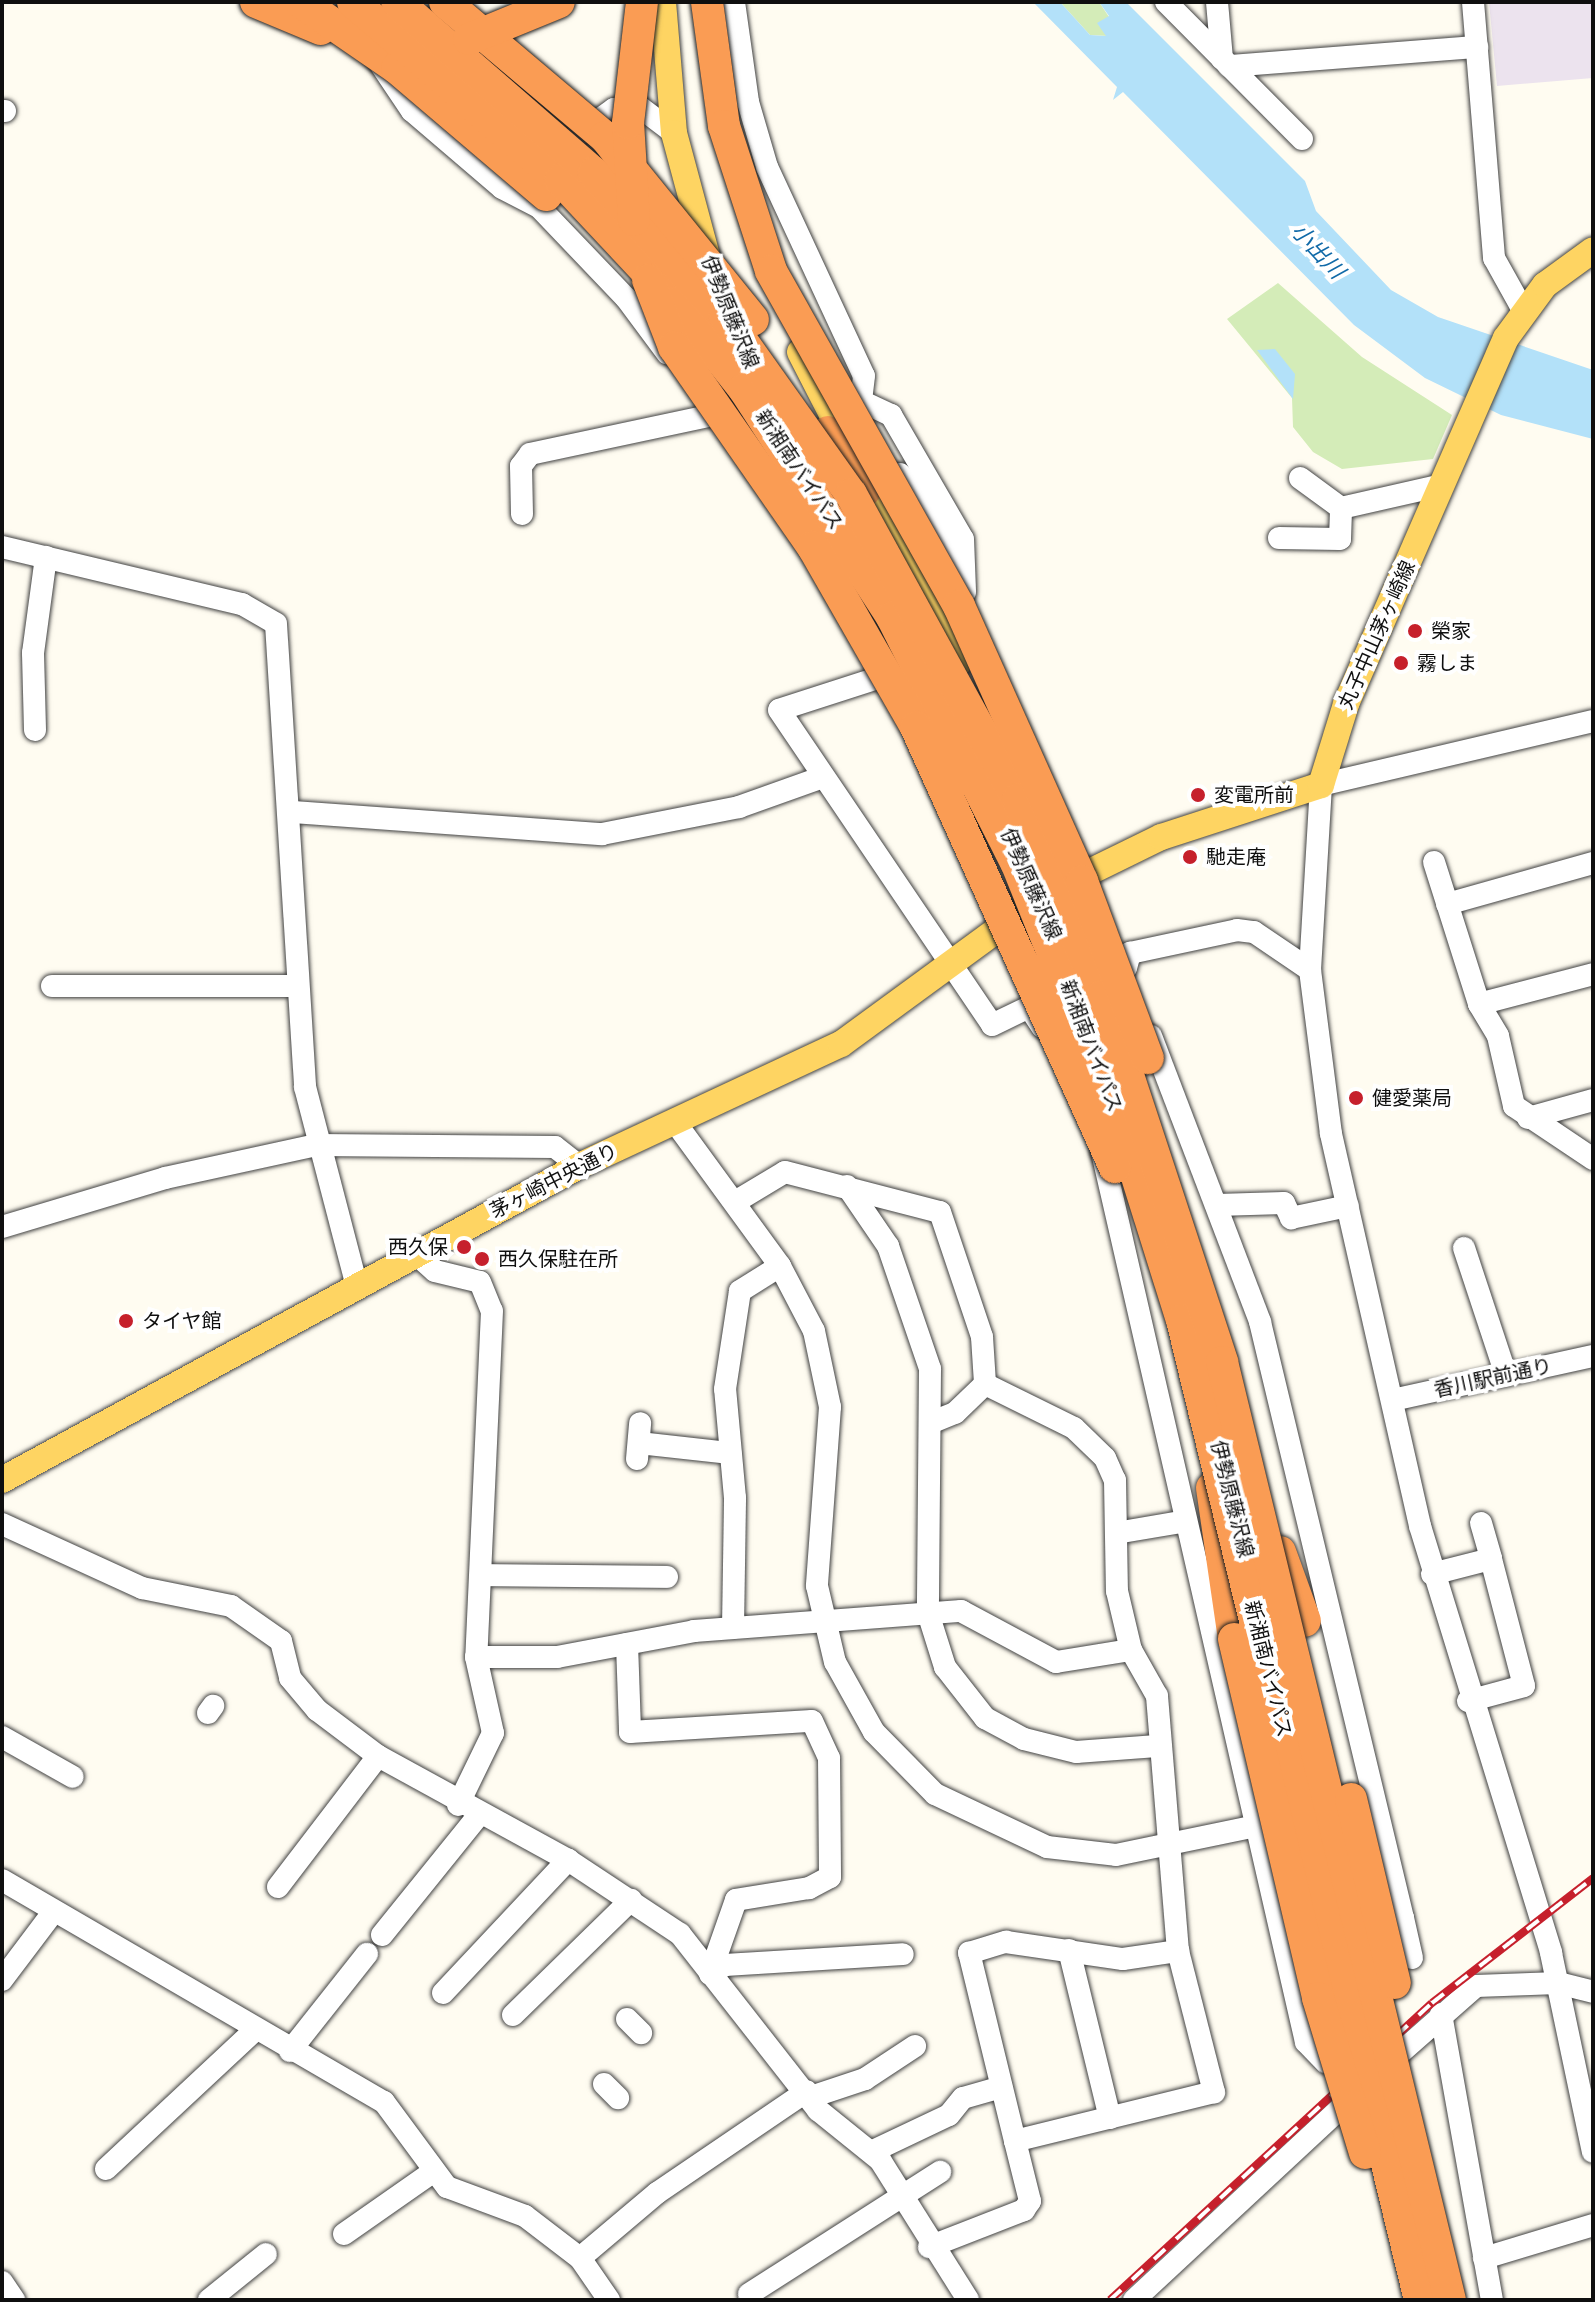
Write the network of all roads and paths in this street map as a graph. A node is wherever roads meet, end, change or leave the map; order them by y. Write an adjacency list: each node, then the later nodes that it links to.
1 (256, 2): 7 (highway, bridge)
2 (301, 2): 32 (highway, bridge)
3 (321, 2): 18 (street)
4 (353, 2): 23 (highway, 新湘南バイパス, bridge)
5 (397, 2): 23 (highway, 新湘南バイパス, bridge)
6 (445, 2): 28 (highway, bridge)
7 (559, 2)
8 (642, 2): 80 (highway, bridge)
9 (663, 2): 21 (main road, 伊勢原藤沢線)
10 (701, 2): 28 (main road)
11 (707, 2): 89 (highway, bridge)
12 (715, 2): 17 (street)
13 (734, 2): 17 (street)
14 (1166, 2): 20 (street)
15 (1217, 2): 20 (street)
16 (1473, 2): 19 (street)
17 (735, 30): 26 (street)
18 (367, 32): 21 (street); 27 (street)
19 (1477, 47): 20 (street); 25 (street)
20 (1225, 63): 22 (street)
21 (674, 133): 32 (main road, 伊勢原藤沢線)
22 (1302, 139)
23 (571, 170): 80 (highway, 新湘南バイパス, bridge); 89 (highway, 新湘南バイパス, bridge)
24 (1593, 250): 25 (main road, 丸子中山茅ヶ崎線)
25 (1520, 314): 31 (main road, 丸子中山茅ヶ崎線)
26 (865, 403): 28 (street); 38 (street)
27 (713, 415): 34 (street); 40 (street)
28 (840, 442): 39 (highway)
29 (900, 474): 38 (street)
30 (1300, 478): 33 (street)
31 (1442, 485): 33 (street); 48 (main road, 丸子中山茅ヶ崎線)
32 (830, 505): 41 (main road, 伊勢原藤沢線)
33 (1341, 508): 35 (street)
34 (522, 514)
35 (1293, 532)
36 (2, 547): 37 (street)
37 (46, 557): 43 (street); 49 (street)
38 (965, 592): 44 (street)
39 (952, 646): 45 (main road, 伊勢原藤沢線)
40 (884, 676): 41 (street); 46 (street)
41 (950, 709): 52 (main road, 伊勢原藤沢線)
42 (1593, 721): 48 (street)
43 (35, 730)
44 (1040, 759): 45 (street); 47 (street)
45 (1009, 772): 52 (main road, 伊勢原藤沢線)
46 (820, 778): 49 (street); 54 (street)
47 (1052, 785)
48 (1321, 785): 52 (main road); 56 (street)
49 (293, 812): 60 (street)
50 (1434, 862): 53 (street)
51 (1593, 863): 53 (street)
52 (1046, 895): 54 (main road, 茅ヶ崎中央通り); 58 (main road, 伊勢原藤沢線); 65 (main road, 伊勢原藤沢線)
53 (1447, 904): 61 (street)
54 (953, 961): 64 (main road, 茅ヶ崎中央通り); 67 (street)
55 (1126, 968): 56 (street); 58 (street); 72 (street)
56 (1310, 970): 73 (street)
57 (1593, 974): 61 (street)
58 (1091, 981): 80 (main road, 伊勢原藤沢線)
59 (52, 986): 60 (street)
60 (296, 986): 66 (street)
61 (1479, 1004): 63 (street)
62 (1593, 1100): 63 (street)
63 (1528, 1118): 68 (street)
64 (675, 1122): 69 (main road, 茅ヶ崎中央通り); 71 (street)
65 (1133, 1140): 67 (street); 80 (main road, 伊勢原藤沢線)
66 (316, 1145): 69 (street); 74 (street); 78 (street)
67 (1097, 1154): 88 (street)
68 (1593, 1159)
69 (579, 1166): 76 (main road, 茅ヶ崎中央通り)
70 (847, 1186): 71 (street); 82 (street); 84 (street)
71 (735, 1202): 77 (street)
72 (1217, 1205): 73 (street); 118 (street)
73 (1348, 1206): 83 (street)
74 (2, 1227)
75 (1464, 1248): 81 (street)
76 (416, 1254): 78 (main road, 茅ヶ崎中央通り); 95 (street)
77 (780, 1266): 86 (street); 98 (street)
78 (356, 1283): 87 (main road, 茅ヶ崎中央通り)
79 (1593, 1356): 81 (street, 香川駅前通り)
80 (1204, 1369): 116 (main road, 伊勢原藤沢線); 160 (highway, 新湘南バイパス, bridge); 160 (highway, bridge); 164 (highway, bridge)
81 (1506, 1375): 83 (street, 香川駅前通り)
82 (985, 1384): 84 (street); 92 (street)
83 (1393, 1400): 94 (street)
84 (930, 1423): 97 (street)
85 (639, 1442): 86 (street)
86 (730, 1453): 99 (street)
87 (2, 1480)
88 (1186, 1521): 92 (street); 110 (street)
89 (1262, 1523): 163 (highway, 新湘南バイパス, bridge)
90 (1481, 1523): 93 (street)
91 (2, 1524): 106 (street)
92 (1116, 1533): 101 (street)
93 (1491, 1559): 94 (street); 103 (street)
94 (1432, 1574): 103 (street)
95 (482, 1575): 96 (street); 102 (street)
96 (667, 1577)
97 (928, 1613): 98 (street); 101 (street); 105 (street)
98 (824, 1622): 99 (street); 111 (street)
99 (733, 1628): 100 (street)
100 (627, 1644): 102 (street); 126 (street)
101 (1131, 1650): 105 (street)
102 (476, 1657): 108 (street)
103 (1468, 1701): 128 (street)
104 (2, 1737): 107 (street)
105 (1157, 1746): 111 (street)
106 (378, 1756): 108 (street); 114 (street)
107 (73, 1777)
108 (458, 1805): 109 (street)
109 (479, 1815): 112 (street); 119 (street)
110 (1256, 1826): 111 (street); 122 (street)
111 (1167, 1849): 121 (street)
112 (568, 1860): 115 (street); 130 (street)
113 (2, 1880): 117 (street)
114 (278, 1887)
115 (631, 1900): 126 (street); 132 (street)
116 (1339, 1901)
117 (54, 1911): 127 (street); 133 (street)
118 (1403, 1918): 122 (street); 125 (street)
119 (382, 1935)
120 (1069, 1950): 121 (street); 137 (street); 139 (street)
121 (1178, 1951): 139 (street)
122 (1285, 1951): 136 (street)
123 (367, 1954): 135 (street)
124 (903, 1954): 126 (street)
125 (1412, 1958)
126 (710, 1974): 138 (street)
127 (2, 1980)
128 (1558, 1983): 129 (street); 131 (street); 140 (street)
129 (1593, 1992)
130 (443, 1993)
131 (1441, 2014): 152 (street); 159 (street)
132 (513, 2015)
133 (253, 2032): 135 (street); 143 (street)
134 (915, 2046): 138 (street)
135 (290, 2051): 144 (street)
136 (1325, 2062)
137 (1001, 2087): 141 (street); 142 (street)
138 (809, 2094): 142 (street); 151 (street)
139 (1110, 2118): 141 (street)
140 (1592, 2136)
141 (1015, 2141): 149 (street)
142 (871, 2152): 146 (street)
143 (106, 2169)
144 (434, 2171): 148 (street); 151 (street)
145 (940, 2172): 146 (street)
146 (899, 2193): 149 (street); 154 (street)
147 (1593, 2225): 152 (street)
148 (344, 2234)
149 (929, 2247): 158 (street)
150 (266, 2254): 156 (street)
151 (580, 2258): 157 (street)
152 (1484, 2258): 165 (street)
153 (2, 2282): 155 (street)
154 (749, 2294)
155 (14, 2300)
156 (209, 2300)
157 (609, 2300)
158 (968, 2300)
159 (1134, 2300)
160 (1418, 2300)
161 (1428, 2300): 162 (main road)
162 (1444, 2300)
163 (1450, 2300)
164 (1463, 2300)
165 (1492, 2300)

